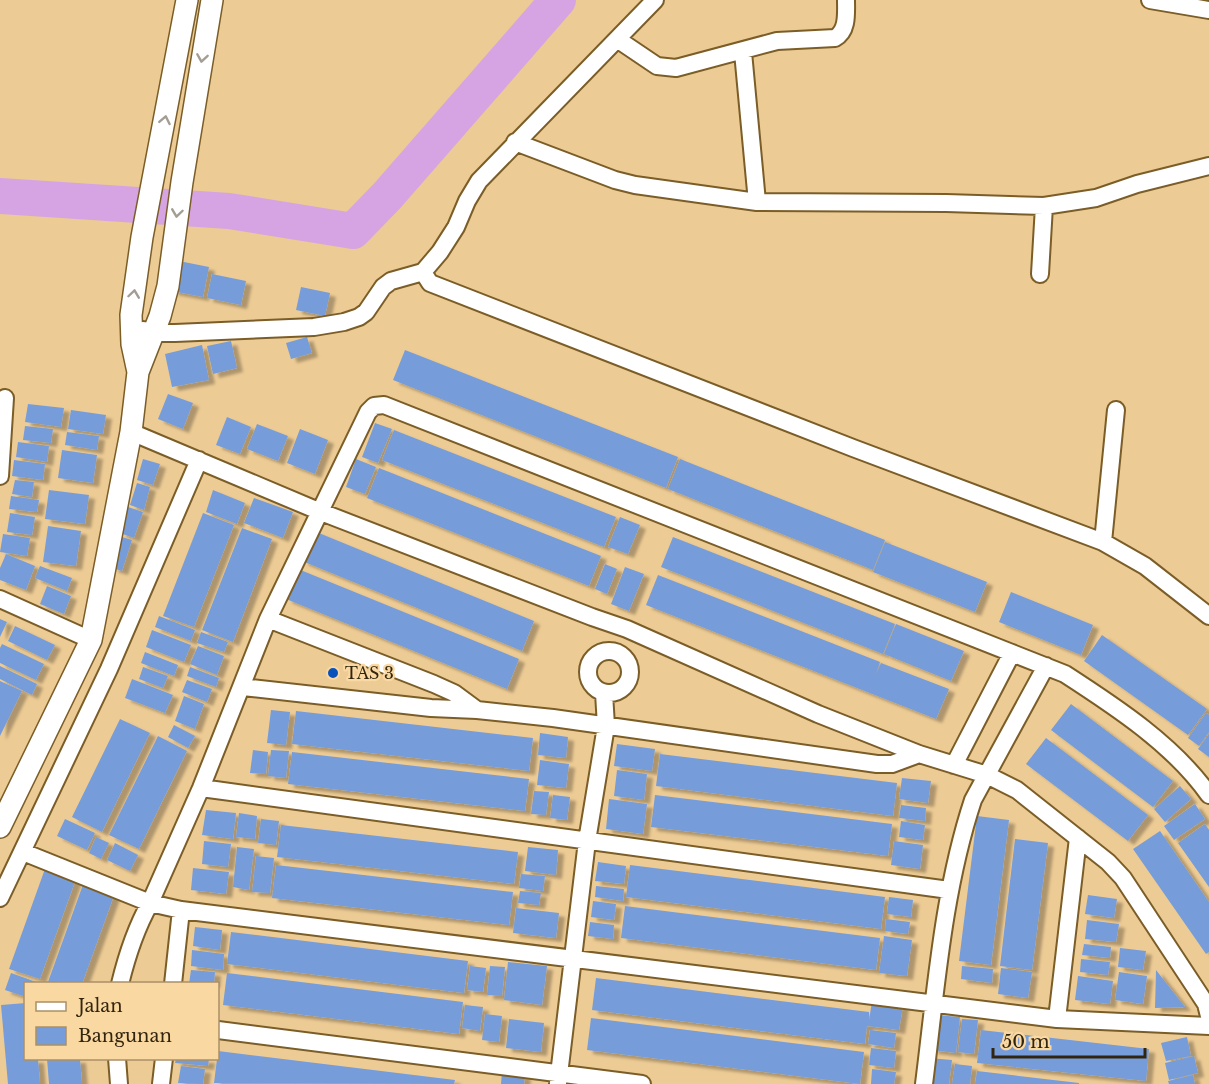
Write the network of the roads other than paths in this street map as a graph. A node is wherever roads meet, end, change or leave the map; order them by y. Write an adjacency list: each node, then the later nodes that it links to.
1 (655, 0): 7 (street)
2 (846, 0): 8 (street)
3 (1150, 0): 6 (street)
4 (186, 5): 5 (street); 15 (street, one-way to 4)
5 (211, 8): 16 (street, one-way to 16)
6 (1209, 10)
7 (617, 39): 8 (street); 9 (street)
8 (743, 52): 11 (street)
9 (515, 142): 11 (street); 13 (street)
10 (1209, 166): 12 (street)
11 (757, 202): 12 (street)
12 (1044, 206): 14 (street)
13 (419, 272): 16 (street); 25 (street)
14 (1040, 274)
15 (131, 325): 16 (street); 17 (street)
16 (153, 333): 17 (street)
17 (138, 372): 20 (street)
18 (5, 398): 22 (street)
19 (1116, 410): 25 (street)
20 (131, 432): 21 (street); 30 (street)
21 (193, 457): 24 (street); 46 (street)
22 (0, 468): 23 (street)
23 (0, 476)
24 (321, 512): 28 (street); 29 (street); 32 (street)
25 (1103, 542): 27 (street)
26 (0, 599): 30 (street)
27 (1209, 616)
28 (268, 619): 34 (street); 36 (street)
29 (627, 629): 31 (street); 38 (street)
30 (91, 640): 43 (street)
31 (615, 652): 35 (street); 35 (street)
32 (1012, 653): 33 (street); 39 (street)
33 (1046, 666): 40 (street); 42 (street)
34 (243, 687): 36 (street); 41 (street)
35 (604, 693): 37 (street)
36 (477, 710): 37 (street)
37 (606, 726): 38 (street); 45 (street)
38 (919, 754): 39 (street)
39 (954, 765): 40 (street)
40 (987, 775): 44 (street); 47 (street)
41 (201, 788): 45 (street); 49 (street)
42 (1209, 795)
43 (0, 827)
44 (1078, 838): 55 (street); 56 (street)
45 (587, 841): 47 (street); 51 (street)
46 (22, 852): 48 (street); 49 (street)
47 (949, 890): 54 (street)
48 (0, 898)
49 (150, 903): 50 (street); 52 (street)
50 (181, 910): 51 (street); 53 (street)
51 (572, 958): 54 (street); 61 (street)
52 (120, 982)
53 (173, 982)
54 (934, 1003): 56 (street); 65 (street)
55 (1208, 1008)
56 (1057, 1019): 57 (street)
57 (1209, 1026)
58 (219, 1030): 61 (street)
59 (117, 1060): 62 (street)
60 (164, 1060): 63 (street)
61 (559, 1079): 64 (street)
62 (119, 1084)
63 (161, 1084)
64 (642, 1084)
65 (924, 1084)

